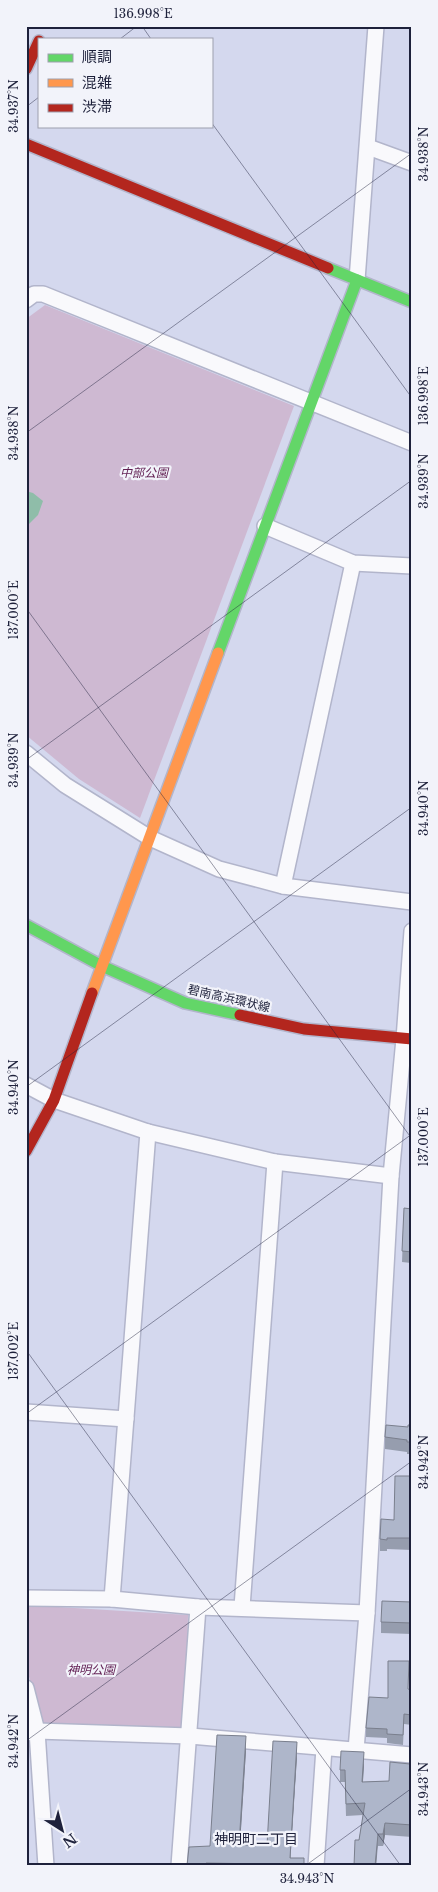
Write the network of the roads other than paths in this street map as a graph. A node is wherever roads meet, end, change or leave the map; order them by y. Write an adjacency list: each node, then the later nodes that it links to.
1 (376, 26): 5 (street)
2 (38, 42): 3 (street)
3 (26, 69)
4 (26, 144): 7 (street)
5 (368, 147): 6 (street); 7 (street)
6 (412, 163)
7 (356, 280): 9 (street); 10 (street)
8 (26, 300): 10 (street)
9 (412, 302)
10 (312, 403): 11 (street); 12 (street)
11 (412, 443)
12 (265, 526): 13 (street); 16 (street)
13 (353, 563): 14 (street); 17 (street)
14 (412, 566)
15 (26, 753): 16 (street)
16 (150, 838): 17 (street); 21 (street)
17 (283, 886): 18 (street)
18 (412, 902)
19 (26, 925): 21 (street, 碧南高浜環状線)
20 (412, 932): 22 (street)
21 (102, 966): 22 (street, 碧南高浜環状線); 24 (street)
22 (408, 1039): 28 (street)
23 (26, 1085): 24 (street)
24 (54, 1100): 25 (street); 26 (street)
25 (148, 1132): 27 (street); 30 (street)
26 (26, 1151)
27 (275, 1162): 28 (street); 34 (street)
28 (391, 1176): 35 (street)
29 (26, 1412): 30 (street)
30 (126, 1420): 32 (street)
31 (26, 1598): 32 (street)
32 (112, 1599): 33 (street)
33 (198, 1607): 34 (street); 38 (street)
34 (242, 1607): 35 (street)
35 (366, 1613): 40 (street)
36 (26, 1688): 37 (street)
37 (32, 1732): 38 (street); 42 (street)
38 (190, 1736): 39 (street); 43 (street)
39 (324, 1748): 40 (street); 44 (street)
40 (356, 1750): 41 (street)
41 (412, 1755)
42 (46, 1866)
43 (179, 1866)
44 (316, 1866)

